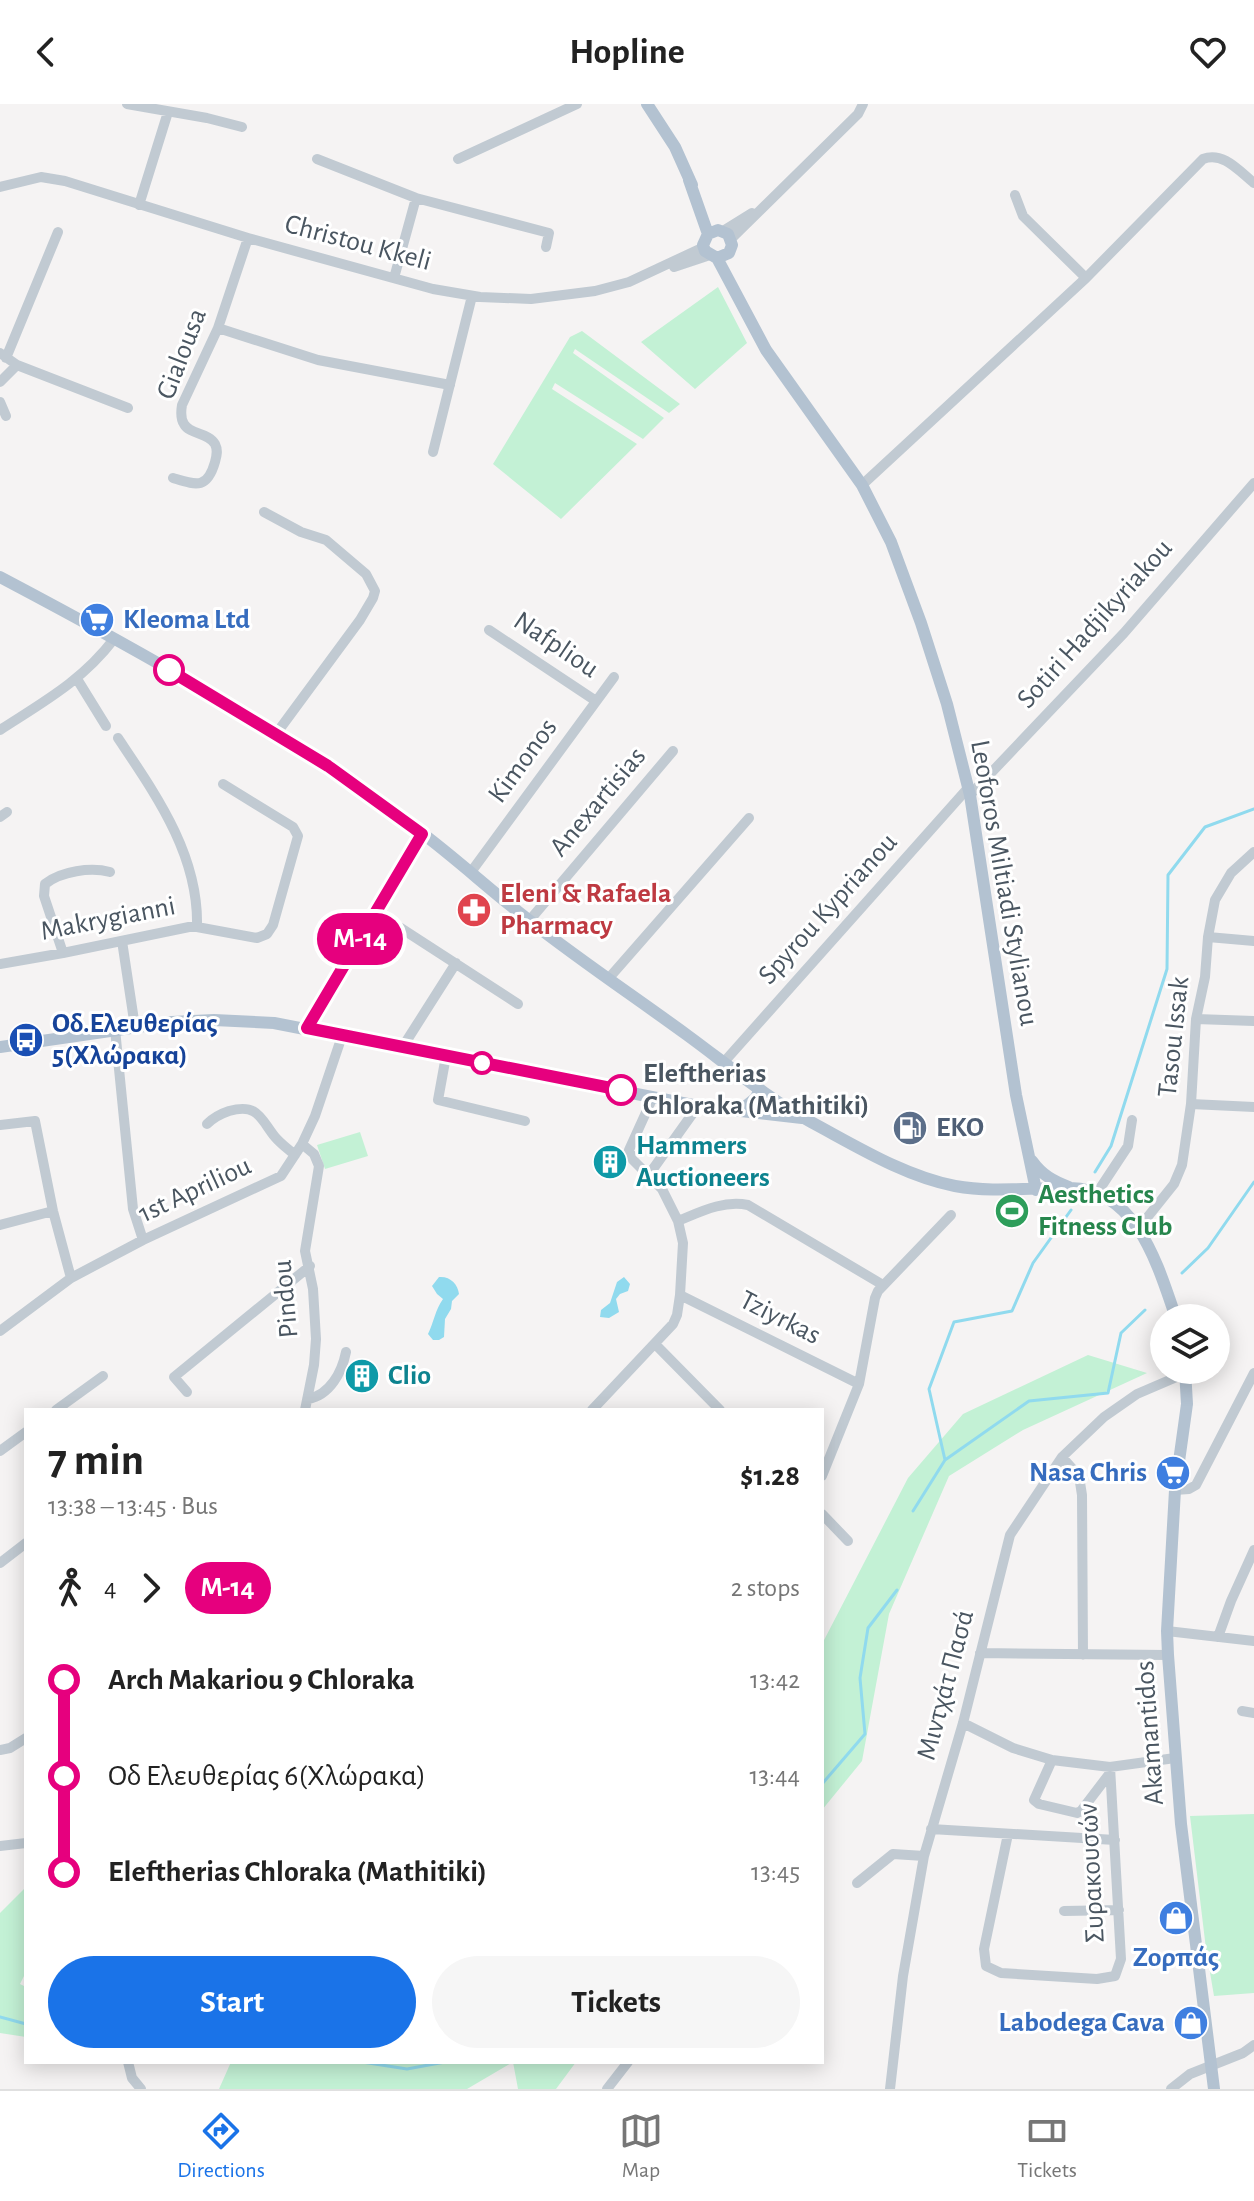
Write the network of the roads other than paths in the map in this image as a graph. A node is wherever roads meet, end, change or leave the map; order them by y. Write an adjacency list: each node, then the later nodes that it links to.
1 (127, 104): 5 (street)
2 (577, 104): 8 (street)
3 (647, 104): 16 (main road, Leoforos Miltiadi Stylianou)
4 (863, 104): 16 (street, Christou Kkeli)
5 (168, 112): 6 (street); 13 (street)
6 (242, 127)
7 (317, 159): 12 (street)
8 (458, 159)
9 (1254, 183): 19 (street)
10 (0, 187): 13 (street, Christou Kkeli)
11 (1015, 195): 19 (street)
12 (416, 198): 17 (street); 18 (street)
13 (139, 205): 15 (street, Christou Kkeli)
14 (58, 232): 22 (street)
15 (248, 238): 18 (street, Christou Kkeli); 21 (street, Gialousa)
16 (718, 245): 20 (street, Christou Kkeli); 32 (main road, Leoforos Miltiadi Stylianou)
17 (546, 247)
18 (394, 278): 20 (street, Christou Kkeli)
19 (1086, 278): 32 (street)
20 (472, 296): 25 (street)
21 (218, 328): 25 (street); 30 (street, Gialousa)
22 (3, 355): 23 (street)
23 (17, 365): 24 (street); 27 (street)
24 (0, 382)
25 (450, 385): 29 (street)
26 (0, 402): 28 (street)
27 (128, 408)
28 (6, 416)
29 (433, 452)
30 (173, 478)
31 (1254, 483): 46 (street, Sotiri Hadjikyriakou)
32 (862, 485): 46 (main road, Leoforos Miltiadi Stylianou)
33 (264, 512): 42 (street)
34 (0, 577): 36 (main road)
35 (489, 630): 39 (street, Nafpliou)
36 (114, 639): 38 (street); 42 (main road)
37 (614, 677): 39 (street, Kimonos)
38 (77, 679): 40 (street); 41 (street)
39 (596, 701): 51 (street, Kimonos)
40 (106, 726)
41 (1, 727)
42 (276, 734): 48 (main road)
43 (118, 738): 54 (street)
44 (673, 751): 53 (street, Anexartisias)
45 (223, 784): 54 (street, Makrygianni)
46 (969, 792): 72 (street, Spyrou Kyprianou); 86 (main road, Leoforos Miltiadi Stylianou)
47 (749, 818): 61 (street)
48 (422, 834): 51 (main road); 52 (street)
49 (1253, 855): 55 (street, Tasou Issak)
50 (110, 872): 58 (street)
51 (471, 872): 53 (main road)
52 (376, 912): 59 (street); 66 (street)
53 (529, 921): 61 (main road)
54 (197, 927): 56 (street, Makrygianni)
55 (1208, 937): 57 (street); 63 (street, Tasou Issak)
56 (122, 941): 58 (street, Makrygianni); 65 (street)
57 (1254, 941)
58 (63, 953): 60 (street, Makrygianni)
59 (456, 963): 62 (street); 70 (street)
60 (0, 964)
61 (609, 978): 72 (main road)
62 (518, 1004)
63 (1196, 1019): 64 (street); 75 (street, Tasou Issak)
64 (1254, 1021)
65 (135, 1027): 66 (main road); 67 (main road)
66 (307, 1028): 68 (main road)
67 (115, 1029): 69 (main road); 97 (street)
68 (342, 1036): 70 (main road); 84 (street, 1st Apriliou)
69 (0, 1047)
70 (402, 1048): 71 (main road)
71 (446, 1056): 74 (main road); 81 (street)
72 (724, 1062): 73 (main road)
73 (759, 1090): 78 (main road); 79 (main road)
74 (653, 1097): 76 (main road); 87 (street)
75 (1191, 1104): 77 (street); 96 (street, Tasou Issak)
76 (698, 1106): 78 (main road); 87 (street)
77 (1254, 1107)
78 (740, 1111): 79 (main road)
79 (806, 1119): 89 (main road)
80 (1132, 1120): 91 (street)
81 (525, 1121)
82 (207, 1124): 85 (street)
83 (0, 1125): 92 (street)
84 (302, 1144): 85 (street, 1st Apriliou); 98 (street, Pindou)
85 (295, 1155): 97 (street, 1st Apriliou)
86 (1028, 1155): 88 (main road); 89 (main road); 90 (main road, Leoforos Miltiadi Stylianou)
87 (648, 1176): 94 (street)
88 (1071, 1188): 90 (main road); 91 (main road)
89 (1003, 1190): 90 (main road)
90 (1036, 1190)
91 (1097, 1193): 96 (main road)
92 (53, 1211): 95 (street); 99 (street)
93 (951, 1215): 100 (street)
94 (678, 1221): 100 (street); 101 (street)
95 (0, 1225)
96 (1138, 1229): 102 (main road)
97 (143, 1240): 99 (street, 1st Apriliou)
98 (310, 1266): 111 (street); 112 (street, Pindou)
99 (71, 1278): 103 (street, 1st Apriliou)
100 (883, 1285): 108 (street)
101 (680, 1295): 104 (street); 108 (street, Tziyrkas)
102 (1171, 1304)
103 (0, 1331)
104 (655, 1344): 114 (street); 115 (street)
105 (346, 1352): 112 (street)
106 (1254, 1373): 120 (street)
107 (103, 1376): 113 (street)
108 (859, 1384): 119 (street)
109 (1158, 1384): 118 (street, Μιντχάτ Πασά)
110 (1186, 1384): 120 (main road, Akamantidos)
111 (187, 1392)
112 (306, 1405)
113 (59, 1408)
114 (594, 1408)
115 (718, 1408)
116 (24, 1433): 117 (street)
117 (0, 1451)
118 (1062, 1457): 129 (street, Μιντχάτ Πασά); 130 (street)
119 (824, 1471)
120 (1175, 1490): 126 (main road, Akamantidos)
121 (824, 1516): 122 (street)
122 (848, 1541)
123 (24, 1545): 125 (street)
124 (1254, 1550): 127 (street)
125 (0, 1563)
126 (1167, 1631): 127 (street); 131 (main road, Akamantidos)
127 (1218, 1637): 128 (street)
128 (1254, 1641)
129 (980, 1653): 130 (street); 134 (street, Μιντχάτ Πασά)
130 (1083, 1655): 131 (street)
131 (1168, 1655): 137 (main road, Akamantidos)
132 (1242, 1711): 133 (street)
133 (1254, 1713)
134 (963, 1723): 138 (street, Συρακουσών); 140 (street, Μιντχάτ Πασά)
135 (24, 1739): 136 (street)
136 (0, 1750)
137 (1175, 1758): 139 (street, Συρακουσών); 152 (main road, Akamantidos)
138 (1052, 1760): 139 (street, Συρακουσών); 139 (street)
139 (1110, 1770): 142 (street, Συρακουσών)
140 (931, 1829): 141 (street); 145 (street, Μιντχάτ Πασά)
141 (1008, 1834): 142 (street); 147 (street, Συρακουσών)
142 (1115, 1840): 147 (street, Συρακουσών)
143 (24, 1843): 144 (street)
144 (0, 1846)
145 (924, 1856): 146 (street); 155 (street, Μιντχάτ Πασά)
146 (857, 1883)
147 (1119, 1910): 148 (street)
148 (1064, 1911)
149 (1254, 2045): 152 (street)
150 (128, 2064): 153 (street)
151 (626, 2064): 154 (street)
152 (1212, 2065): 156 (street); 157 (main road, Akamantidos)
153 (141, 2089)
154 (607, 2089)
155 (890, 2089)
156 (1171, 2089)
157 (1214, 2089)

